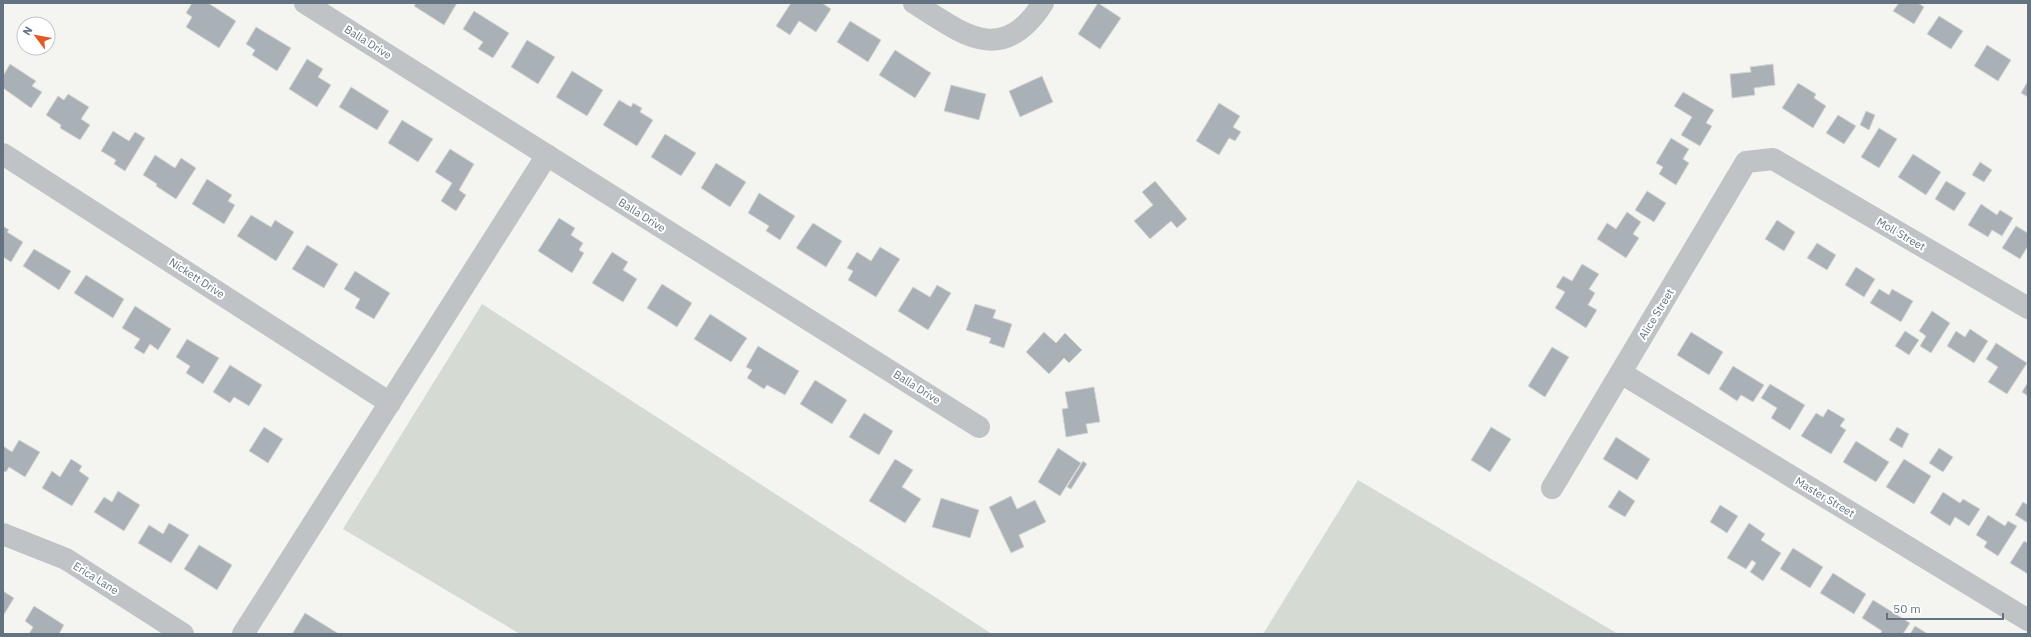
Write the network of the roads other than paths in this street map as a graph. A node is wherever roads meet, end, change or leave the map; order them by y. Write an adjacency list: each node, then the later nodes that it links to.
1 (305, 3): 5 (street, Balla Drive)
2 (914, 3): 3 (street)
3 (1043, 3)
4 (3, 154): 9 (street, Nickett Drive)
5 (547, 155): 9 (street); 10 (street, Balla Drive)
6 (1773, 159): 7 (street, Moll Street); 8 (street, Alice Street)
7 (2028, 308)
8 (1621, 373): 11 (street, Alice Street); 13 (street, Master Street)
9 (390, 403): 15 (street)
10 (979, 427)
11 (1552, 488)
12 (3, 534): 14 (street, Erica Lane)
13 (2028, 620)
14 (181, 633)
15 (243, 634)

